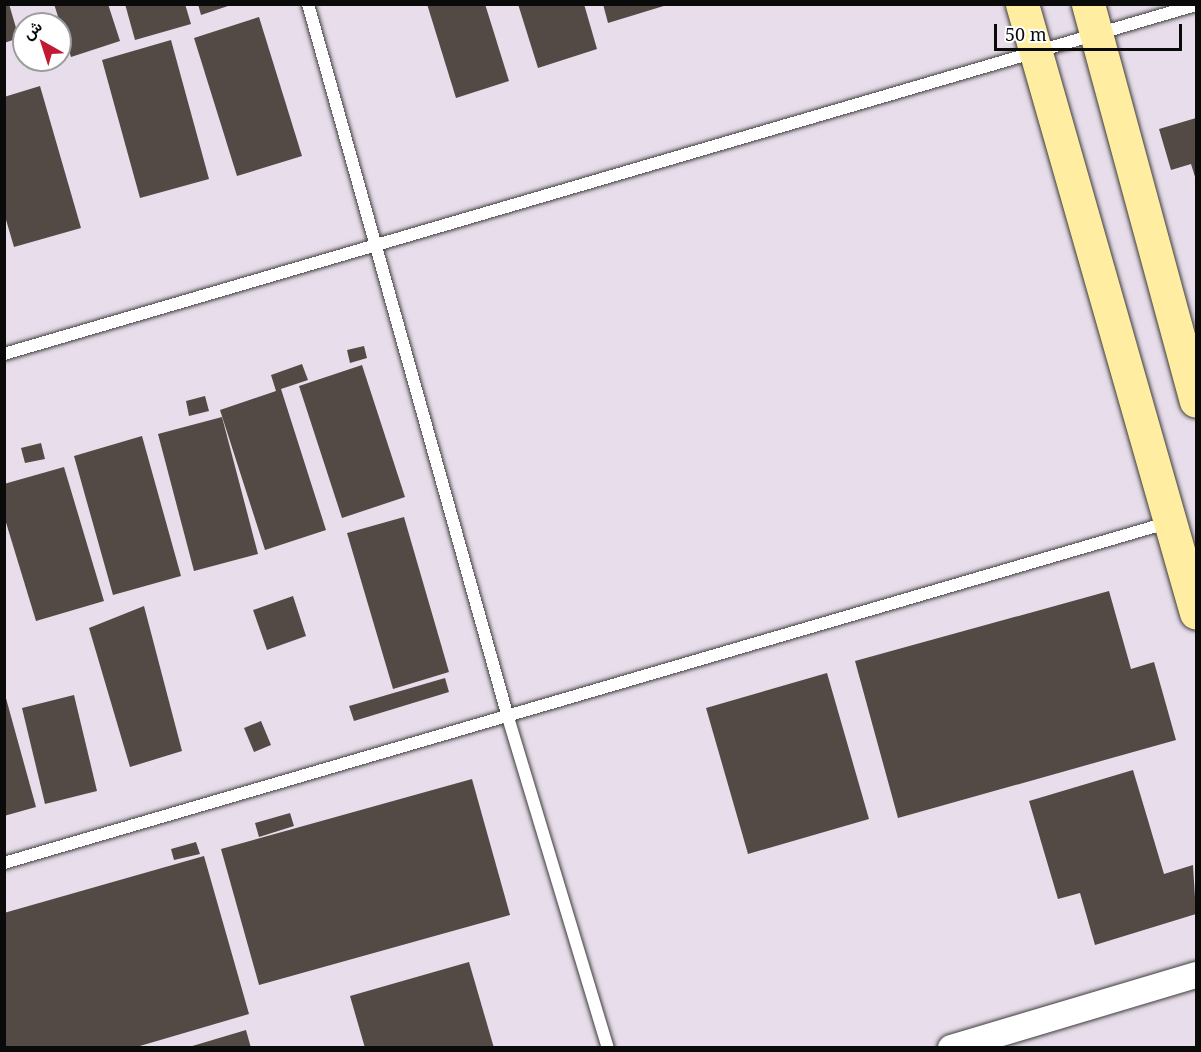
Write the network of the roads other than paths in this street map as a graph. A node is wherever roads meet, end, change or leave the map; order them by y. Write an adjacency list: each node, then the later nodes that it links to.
1 (308, 4): 7 (lane)
2 (1022, 4): 6 (street)
3 (1088, 4): 5 (street)
4 (1197, 5): 5 (lane)
5 (1098, 35): 6 (lane); 9 (street)
6 (1036, 52): 7 (lane); 10 (street)
7 (376, 243): 8 (lane); 12 (lane)
8 (4, 354)
9 (1197, 401)
10 (1171, 521): 11 (street); 12 (lane)
11 (1197, 613)
12 (507, 714): 13 (lane); 15 (lane)
13 (4, 863)
14 (1197, 975): 16 (street)
15 (608, 1047)
16 (951, 1047)

